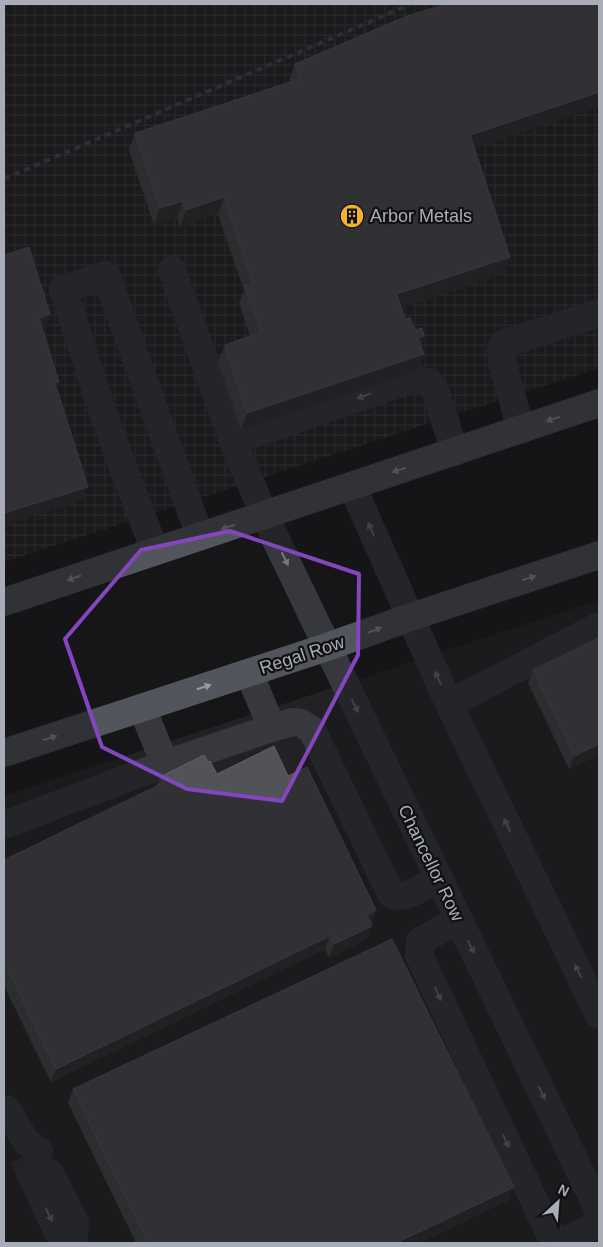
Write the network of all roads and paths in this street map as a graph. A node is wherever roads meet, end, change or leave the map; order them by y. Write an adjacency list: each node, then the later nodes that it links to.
1 (172, 270): 5 (street, Chancellor Row)
2 (599, 313): 4 (street)
3 (599, 403): 4 (main road, one-way to 4)
4 (520, 430): 6 (main road)
5 (233, 442): 6 (street, one-way to 5); 8 (street, Chancellor Row)
6 (455, 452): 7 (main road, one-way to 7)
7 (352, 486): 8 (main road); 13 (street, one-way to 7)
8 (264, 515): 9 (main road, one-way to 9); 15 (street, Chancellor Row, one-way to 15)
9 (200, 536): 10 (main road); 10 (street)
10 (155, 551): 12 (main road, one-way to 12)
11 (599, 555): 13 (main road, Regal Row, one-way to 11)
12 (4, 602)
13 (411, 617): 15 (main road, Regal Row, one-way to 13); 17 (street, one-way to 13)
14 (599, 626): 17 (street)
15 (327, 648): 16 (main road, Regal Row); 23 (street, Chancellor Row, one-way to 23)
16 (249, 673): 18 (main road, Regal Row, one-way to 16); 19 (street)
17 (449, 704): 25 (street, one-way to 17)
18 (142, 708): 20 (main road, Regal Row, one-way to 18); 21 (street)
19 (272, 728): 21 (street); 23 (street)
20 (4, 753)
21 (165, 764): 22 (street)
22 (4, 825)
23 (439, 878): 24 (street, Chancellor Row)
24 (459, 920): 27 (street, Chancellor Row, one-way to 27); 30 (street, one-way to 30)
25 (599, 1015)
26 (4, 1110): 29 (street)
27 (599, 1211)
28 (599, 1224): 31 (street)
29 (74, 1242)
30 (554, 1243)
31 (560, 1243)

